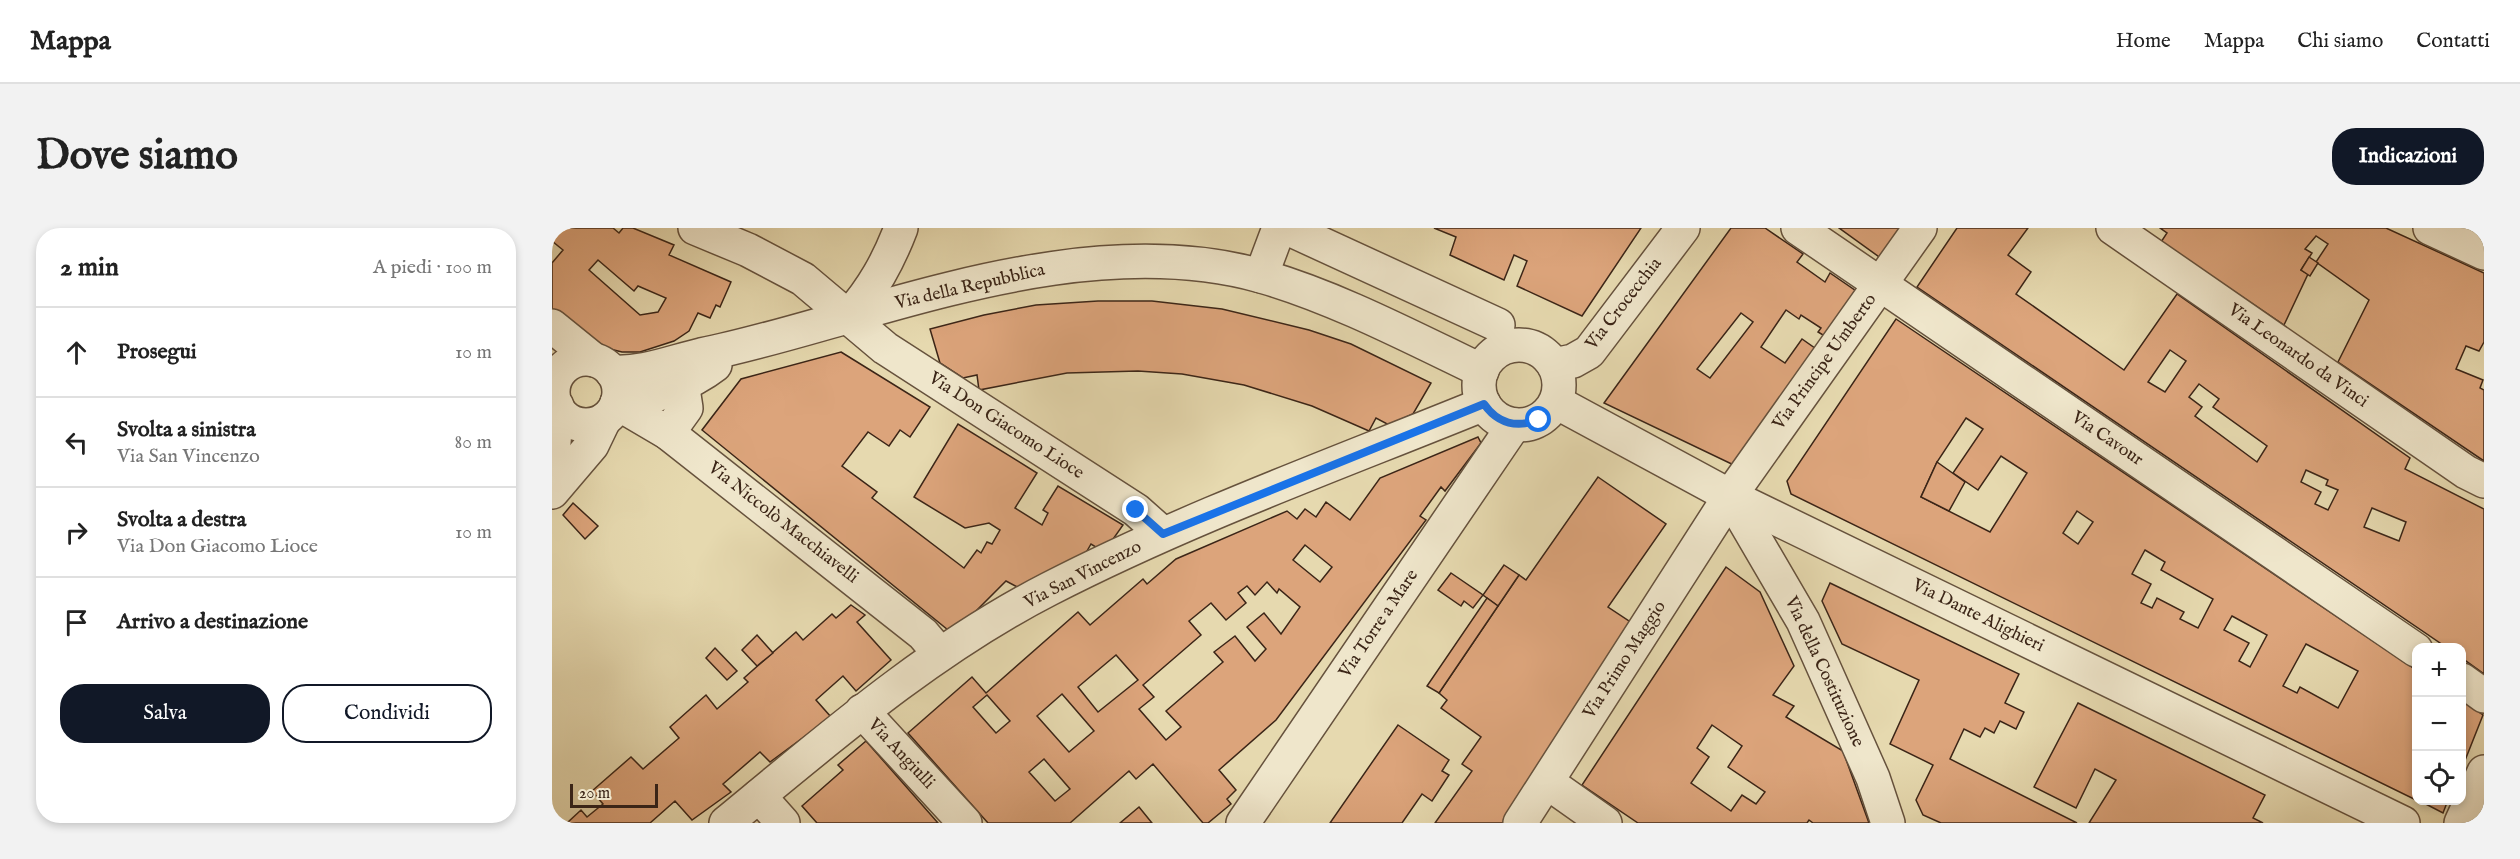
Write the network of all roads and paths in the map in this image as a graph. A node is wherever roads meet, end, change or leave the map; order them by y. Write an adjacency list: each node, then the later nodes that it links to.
1 (695, 228): 13 (street, Via Don Giacomo Lioce)
2 (901, 228): 13 (street)
3 (1279, 228): 11 (street)
4 (1287, 228): 14 (street)
5 (1683, 228): 17 (street, Via Crocecchia)
6 (1798, 228): 12 (street, Via Cavour)
7 (1920, 228): 12 (street, Via Principe Umberto)
8 (2113, 228): 27 (street, Via Leonardo da Vinci)
9 (2430, 228): 10 (street)
10 (2484, 253)
11 (1261, 276): 13 (street, Via della Repubblica); 18 (street, Via della Repubblica)
12 (1881, 285): 29 (street, Via Principe Umberto); 31 (street, Via Cavour)
13 (849, 316): 16 (street, Via della Repubblica); 30 (street, Via Don Giacomo Lioce)
14 (1498, 324)
15 (552, 326): 20 (street, Via Niccolò Macchiavelli)
16 (730, 350): 19 (street, Via della Repubblica); 20 (street, Via della Repubblica)
17 (1554, 365): 18 (street); 22 (street)
18 (1482, 371): 23 (street)
19 (682, 382): 20 (street, Via della Repubblica); 25 (street)
20 (607, 388): 21 (street); 21 (street); 25 (street, Via Niccolò Macchiavelli); 28 (street)
21 (554, 392): 26 (street)
22 (1556, 402): 24 (street); 29 (street, Via Dante Alighieri)
23 (1484, 404): 24 (street); 30 (street, Via San Vincenzo)
24 (1514, 425): 42 (street, Via Torre a Mare)
25 (668, 433): 32 (street, Via Niccolò Macchiavelli)
26 (552, 467)
27 (2484, 481)
28 (552, 492)
29 (1730, 496): 37 (street, Via Primo Maggio); 45 (street, Via della Costituzione); 46 (street, Via Dante Alighieri)
30 (1163, 534): 32 (street, Via San Vincenzo)
31 (2412, 647)
32 (940, 654): 35 (street, Via San Vincenzo)
33 (2466, 683): 34 (street)
34 (2484, 696)
35 (862, 711): 38 (street, Via San Vincenzo); 41 (street, Via Angiulli)
36 (2484, 772): 47 (street)
37 (1547, 782): 43 (street, Via Primo Maggio); 44 (street)
38 (759, 796): 39 (street, Via San Vincenzo); 40 (street)
39 (726, 823)
40 (783, 823)
41 (965, 823)
42 (1243, 823)
43 (1520, 823)
44 (1605, 823)
45 (1888, 823)
46 (2403, 823)
47 (2461, 823)

